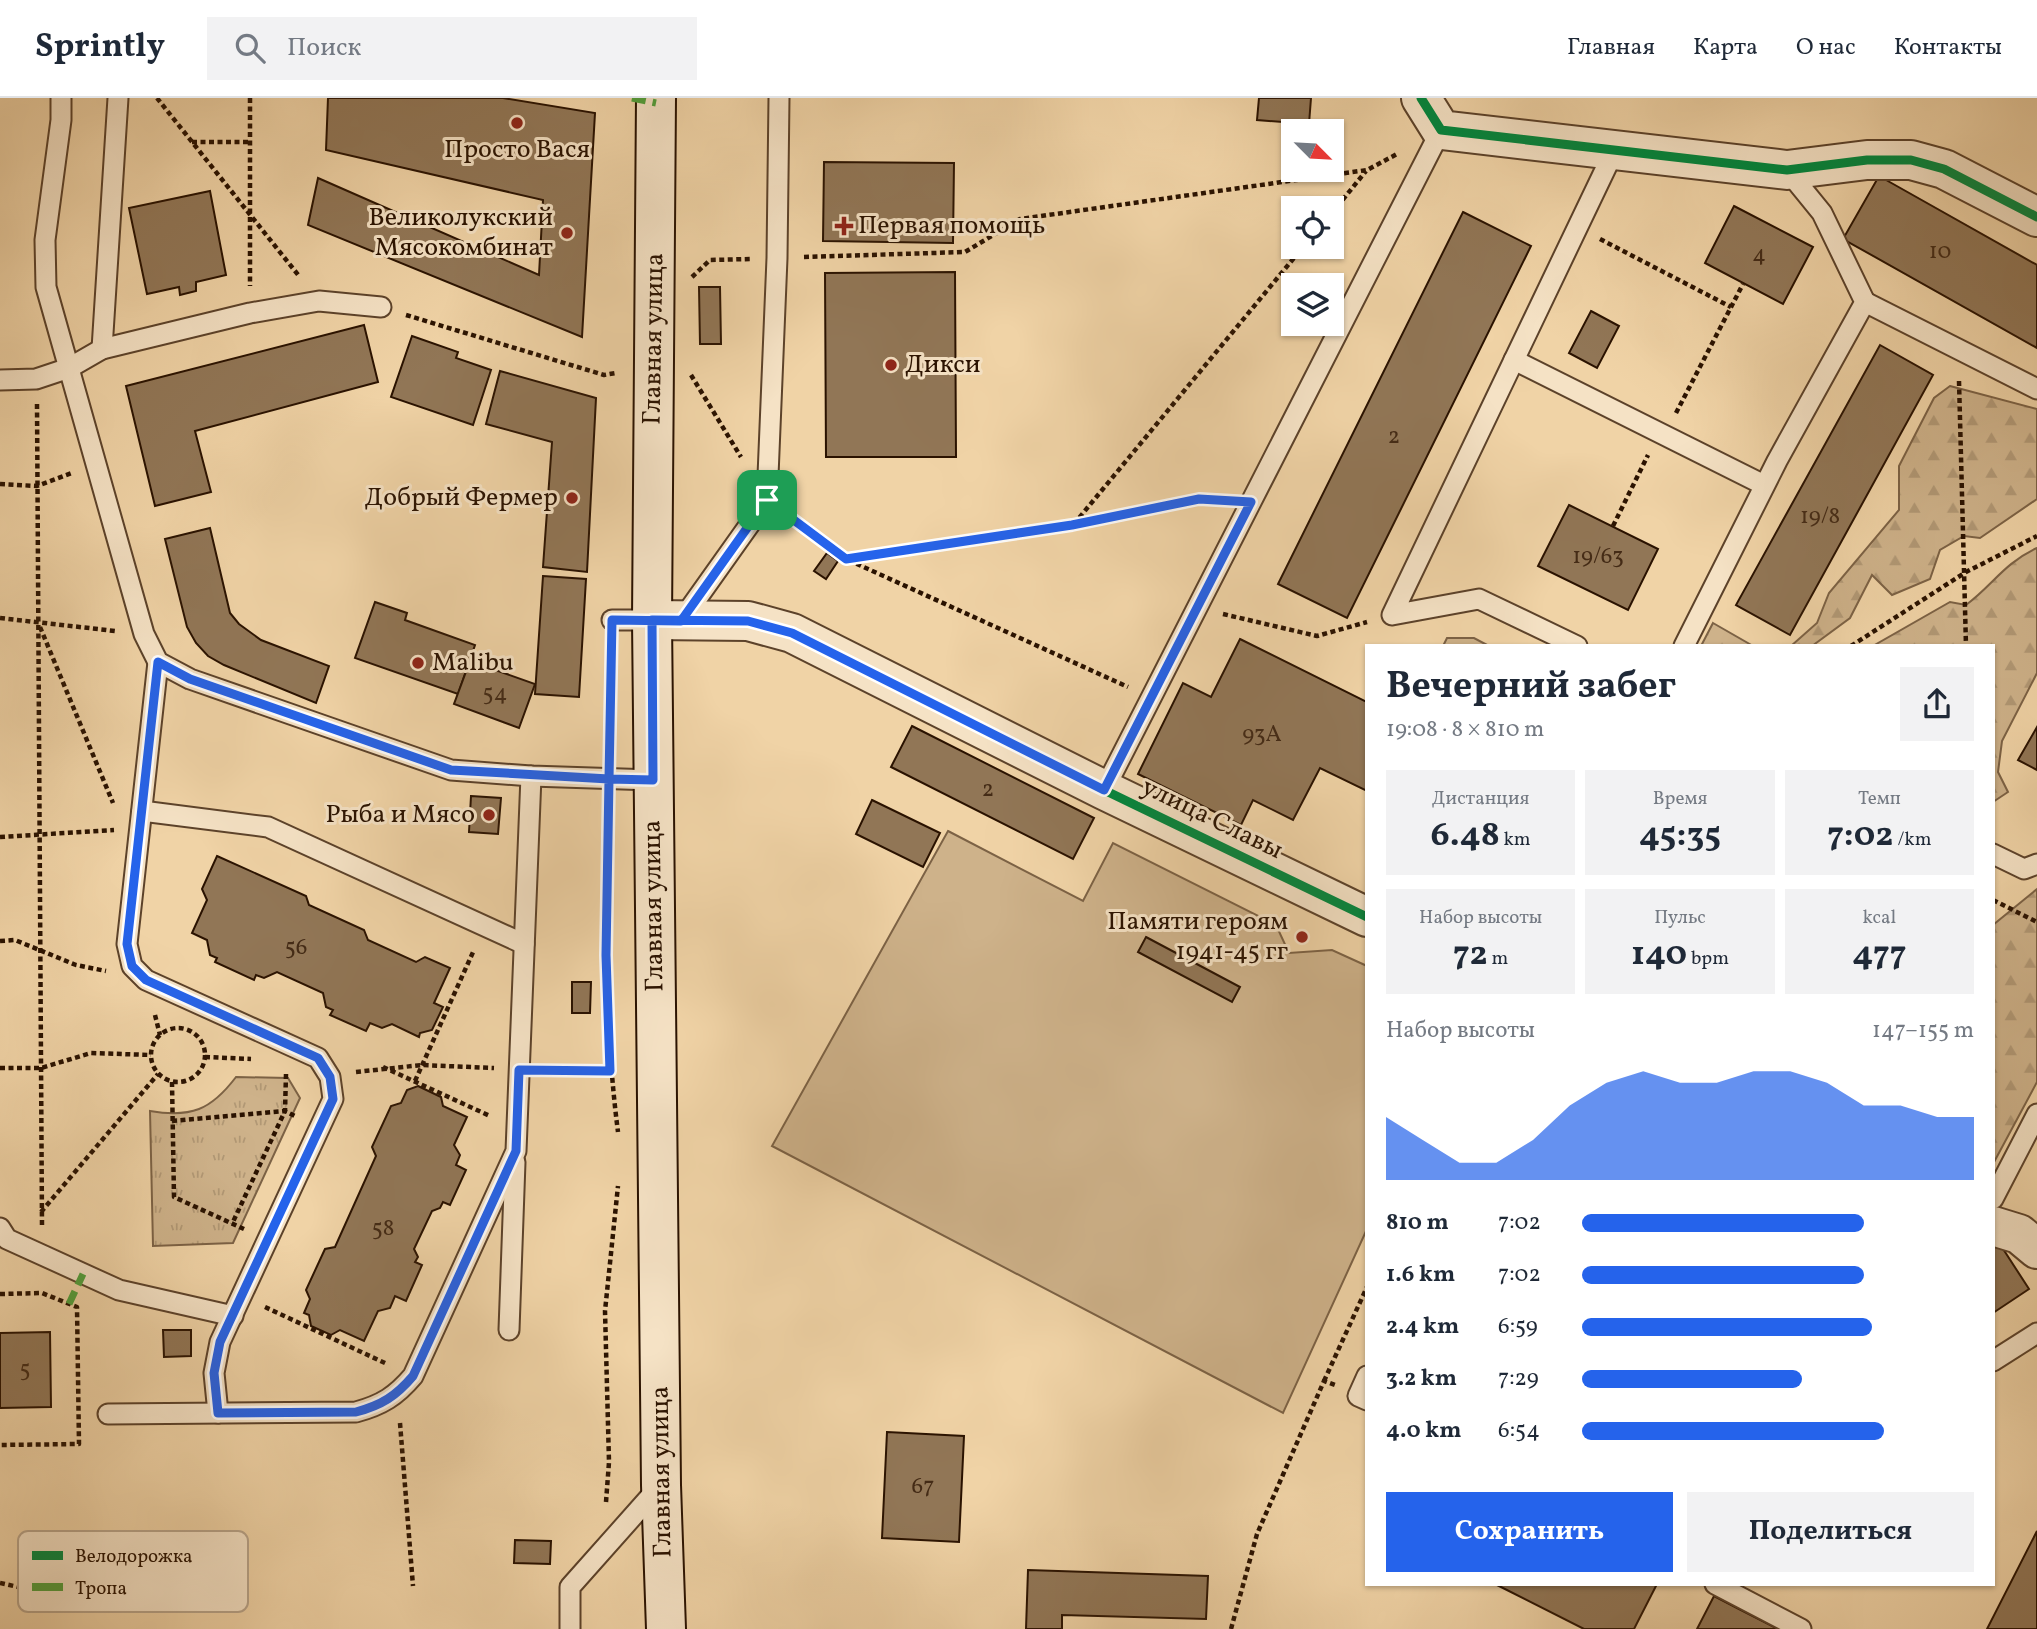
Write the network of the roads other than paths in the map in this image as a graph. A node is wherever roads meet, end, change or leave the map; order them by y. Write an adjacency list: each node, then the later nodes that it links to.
1 (61, 98): 14 (lane)
2 (118, 98): 12 (lane)
3 (779, 98): 19 (lane)
4 (1421, 98): 6 (main road)
5 (648, 100): 19 (main road, Главная улица)
6 (1441, 130): 7 (main road); 25 (lane)
7 (1615, 149): 8 (main road); 13 (lane)
8 (1787, 170): 9 (main road); 10 (lane)
9 (2037, 217)
10 (1865, 302): 16 (lane); 17 (lane)
11 (381, 307): 12 (lane)
12 (102, 349): 14 (lane)
13 (1514, 360): 17 (lane); 20 (lane)
14 (69, 368): 15 (lane); 22 (lane)
15 (0, 380)
16 (2037, 389)
17 (1764, 485): 21 (lane)
18 (612, 620): 19 (lane)
19 (666, 620): 24 (main road, Главная улица); 25 (main road, улица Славы)
20 (1573, 644)
21 (1685, 644)
22 (158, 662): 23 (lane); 26 (lane)
23 (531, 776): 24 (lane); 30 (lane)
24 (653, 780): 43 (main road, Главная улица)
25 (1104, 790): 29 (main road, улица Славы)
26 (135, 823): 30 (lane); 37 (lane)
27 (1995, 855): 28 (lane)
28 (2037, 864)
29 (1365, 916)
30 (524, 944): 32 (lane)
31 (2037, 1114): 33 (lane)
32 (516, 1151): 38 (lane); 41 (lane)
33 (1995, 1195)
34 (1995, 1227): 36 (main road)
35 (0, 1228): 37 (lane)
36 (2037, 1249)
37 (233, 1316): 41 (lane)
38 (509, 1330)
39 (2037, 1333): 40 (lane)
40 (1995, 1360)
41 (218, 1413): 42 (lane)
42 (108, 1414)
43 (661, 1485): 45 (lane); 46 (main road, Главная улица)
44 (1719, 1586): 47 (lane)
45 (570, 1629)
46 (666, 1629)
47 (1801, 1629)

